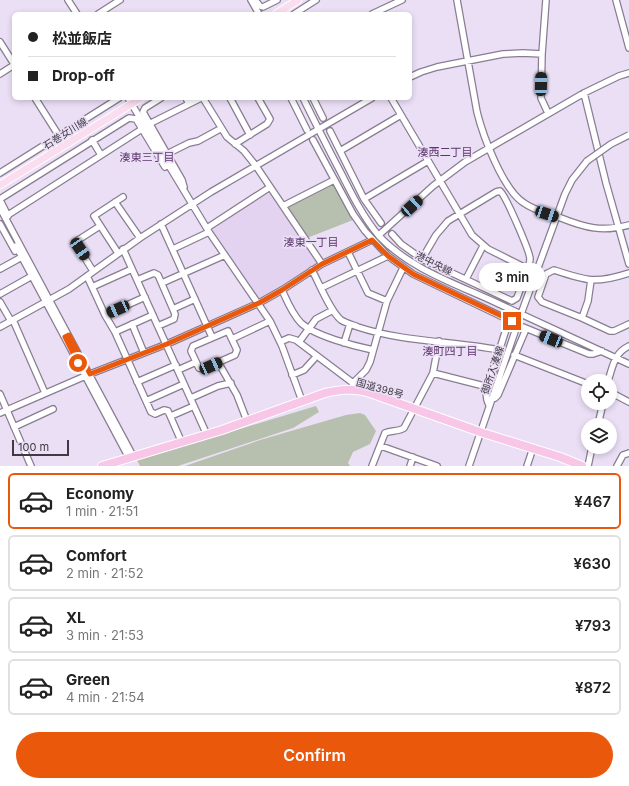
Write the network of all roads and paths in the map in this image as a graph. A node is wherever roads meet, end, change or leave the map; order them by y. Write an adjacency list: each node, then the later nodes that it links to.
1 (68, 0): 13 (street)
2 (120, 0): 14 (street)
3 (247, 0): 15 (street)
4 (251, 0): 16 (street)
5 (255, 0): 6 (street)
6 (277, 0)
7 (298, 0): 17 (main road)
8 (316, 0): 18 (street)
9 (402, 0): 19 (street)
10 (457, 0): 23 (street)
11 (546, 0): 22 (street)
12 (616, 0): 21 (street)
13 (76, 12)
14 (101, 12)
15 (252, 12)
16 (258, 12)
17 (279, 12)
18 (297, 12)
19 (380, 12)
20 (0, 42): 24 (street)
21 (629, 48)
22 (542, 54): 23 (street); 45 (street)
23 (468, 61): 28 (street); 60 (street)
24 (12, 62)
25 (12, 66): 27 (street)
26 (629, 73): 29 (street)
27 (0, 74)
28 (412, 76)
29 (584, 94): 45 (street); 88 (street)
30 (36, 100): 56 (street)
31 (116, 100): 56 (street)
32 (158, 100): 48 (street)
33 (187, 100): 44 (street)
34 (198, 100): 44 (street)
35 (203, 100): 50 (street)
36 (231, 100): 54 (street)
37 (259, 100): 54 (street)
38 (292, 100): 52 (street)
39 (304, 100): 51 (street, 港中央線)
40 (314, 100): 47 (street)
41 (369, 100): 51 (street)
42 (392, 100): 46 (street)
43 (130, 101): 69 (main road, 石巻女川線); 71 (street)
44 (189, 104): 48 (street)
45 (548, 113): 60 (street)
46 (401, 115): 61 (street); 64 (street)
47 (323, 118)
48 (149, 124): 62 (street)
49 (142, 129): 57 (street); 63 (street); 71 (street)
50 (220, 129): 59 (street); 62 (street)
51 (319, 129): 65 (street); 91 (street, 港中央線)
52 (308, 130)
53 (330, 131): 61 (street)
54 (250, 134): 59 (street)
55 (629, 135): 82 (street, 御所入湊線, bridge)
56 (59, 136): 66 (street)
57 (92, 140): 63 (street); 74 (street)
58 (313, 140): 67 (street)
59 (235, 144): 65 (street)
60 (489, 148): 68 (street); 82 (street)
61 (340, 151): 73 (street)
62 (167, 154): 71 (street)
63 (101, 155): 80 (street)
64 (428, 161): 68 (street); 73 (street)
65 (256, 166): 70 (street); 76 (street)
66 (0, 173)
67 (334, 180): 77 (street); 93 (street)
68 (440, 181): 79 (street); 91 (street)
69 (0, 185)
70 (270, 188): 77 (street); 89 (street)
71 (184, 190): 76 (street)
72 (123, 197): 75 (street)
73 (364, 199): 83 (street)
74 (0, 200): 80 (street)
75 (115, 202): 87 (street); 92 (street)
76 (193, 203): 85 (street); 89 (street)
77 (283, 206): 103 (street)
78 (0, 208): 112 (street)
79 (459, 213): 94 (street); 102 (street); 108 (street)
80 (8, 215): 112 (street)
81 (0, 216): 112 (street)
82 (556, 216): 88 (street); 132 (street, 御所入湊線)
83 (381, 223)
84 (0, 224): 101 (street)
85 (161, 224): 92 (street); 96 (street)
86 (629, 225): 88 (street)
87 (100, 226): 98 (street); 110 (street)
88 (619, 227): 104 (street)
89 (208, 230): 96 (street); 99 (street)
90 (392, 234): 102 (street)
91 (379, 235): 132 (street, 港中央線)
92 (140, 238): 95 (street)
93 (372, 240): 97 (street); 100 (street)
94 (483, 246): 108 (street); 117 (street)
95 (123, 249): 98 (street); 107 (street)
96 (172, 249): 114 (street)
97 (348, 252): 103 (street); 111 (street)
98 (118, 253): 110 (street)
99 (224, 255): 114 (street); 129 (street)
100 (388, 256): 105 (street); 111 (street)
101 (20, 258): 106 (street); 112 (street)
102 (422, 259): 117 (street)
103 (322, 264): 109 (street)
104 (629, 264)
105 (403, 268): 127 (street); 156 (street)
106 (0, 269)
107 (132, 269): 116 (street); 120 (street)
108 (528, 269): 117 (street)
109 (312, 270): 121 (street); 122 (street)
110 (92, 271): 115 (street)
111 (358, 271): 121 (street); 127 (street)
112 (32, 273): 123 (street); 126 (street)
113 (629, 273): 118 (street)
114 (184, 274): 119 (street); 125 (street)
115 (87, 276): 120 (street); 126 (street)
116 (137, 280): 119 (street); 124 (street)
117 (466, 280)
118 (591, 280): 135 (street); 135 (street)
119 (162, 283): 130 (street)
120 (92, 287): 133 (street)
121 (322, 288): 131 (street)
122 (282, 290): 129 (street); 144 (street)
123 (0, 294)
124 (145, 297): 133 (street); 134 (street)
125 (194, 299): 130 (street); 142 (street)
126 (48, 300): 136 (street); 169 (street)
127 (387, 301): 146 (street)
128 (0, 302): 136 (street)
129 (259, 303): 137 (street); 142 (street)
130 (173, 309): 141 (street)
131 (334, 310): 139 (street); 144 (street)
132 (521, 314): 157 (street, 港中央線); 183 (street, 御所入湊線)
133 (105, 315): 145 (street)
134 (153, 315): 138 (street); 141 (street)
135 (582, 318): 140 (street)
136 (12, 320): 143 (street); 177 (street)
137 (270, 322): 148 (street); 150 (street)
138 (132, 324): 145 (street); 158 (street)
139 (350, 324): 146 (street); 152 (street)
140 (629, 324)
141 (158, 326): 153 (street)
142 (207, 326): 147 (street); 153 (street)
143 (0, 327)
144 (308, 329): 151 (street); 152 (street)
145 (115, 332): 161 (street)
146 (377, 333): 149 (street); 155 (street)
147 (212, 337): 148 (street); 163 (street)
148 (232, 339): 164 (street)
149 (439, 341): 156 (street); 167 (street)
150 (280, 342): 151 (street); 170 (street)
151 (299, 342): 175 (street)
152 (344, 343): 155 (street)
153 (167, 344): 158 (street); 166 (street)
154 (629, 346): 160 (street)
155 (373, 350): 175 (street)
156 (499, 350): 176 (street)
157 (602, 351): 159 (street); 160 (street, 港中央線)
158 (144, 353): 161 (street)
159 (514, 355): 171 (street); 183 (street)
160 (616, 358): 165 (street, 港中央線); 168 (street)
161 (127, 359): 169 (street); 172 (street)
162 (314, 359): 170 (street)
163 (196, 362): 164 (street); 166 (street)
164 (218, 362): 173 (street)
165 (629, 364)
166 (177, 367): 172 (street); 174 (street)
167 (433, 373): 176 (street); 187 (street)
168 (610, 374)
169 (87, 375): 177 (street); 200 (street)
170 (292, 375): 182 (street)
171 (581, 381)
172 (137, 382): 181 (street)
173 (231, 383): 180 (street); 191 (street)
174 (184, 384): 180 (street); 181 (street)
175 (353, 386): 182 (highway, 国道398号); 187 (highway, 国道398号)
176 (488, 387): 183 (street)
177 (45, 393): 188 (street)
178 (0, 394): 188 (street)
179 (617, 396): 184 (street)
180 (191, 398): 185 (street)
181 (146, 401): 190 (street)
182 (302, 401): 191 (highway, 国道398号)
183 (490, 402): 193 (street, 御所入湊線)
184 (629, 402)
185 (194, 406): 190 (street); 194 (street)
186 (53, 409): 192 (street)
187 (414, 409): 193 (highway, 国道398号); 196 (street)
188 (7, 410): 189 (street); 192 (street)
189 (0, 413)
190 (171, 416): 195 (street)
191 (247, 421): 194 (highway, 国道398号)
192 (14, 427): 202 (street)
193 (480, 432): 197 (highway, 国道398号); 207 (street, 御所入湊線)
194 (207, 435): 195 (highway, 国道398号)
195 (182, 443): 200 (highway, 国道398号)
196 (381, 446): 201 (street); 204 (street)
197 (533, 448): 208 (street); 209 (highway, 国道398号)
198 (629, 453): 211 (street)
199 (591, 454): 210 (street)
200 (131, 457): 203 (highway, 国道398号)
201 (412, 457): 205 (street); 206 (street)
202 (32, 466)
203 (102, 466)
204 (372, 466)
205 (410, 466)
206 (437, 466)
207 (469, 466)
208 (527, 466)
209 (582, 466)
210 (588, 466)
211 (617, 466)

